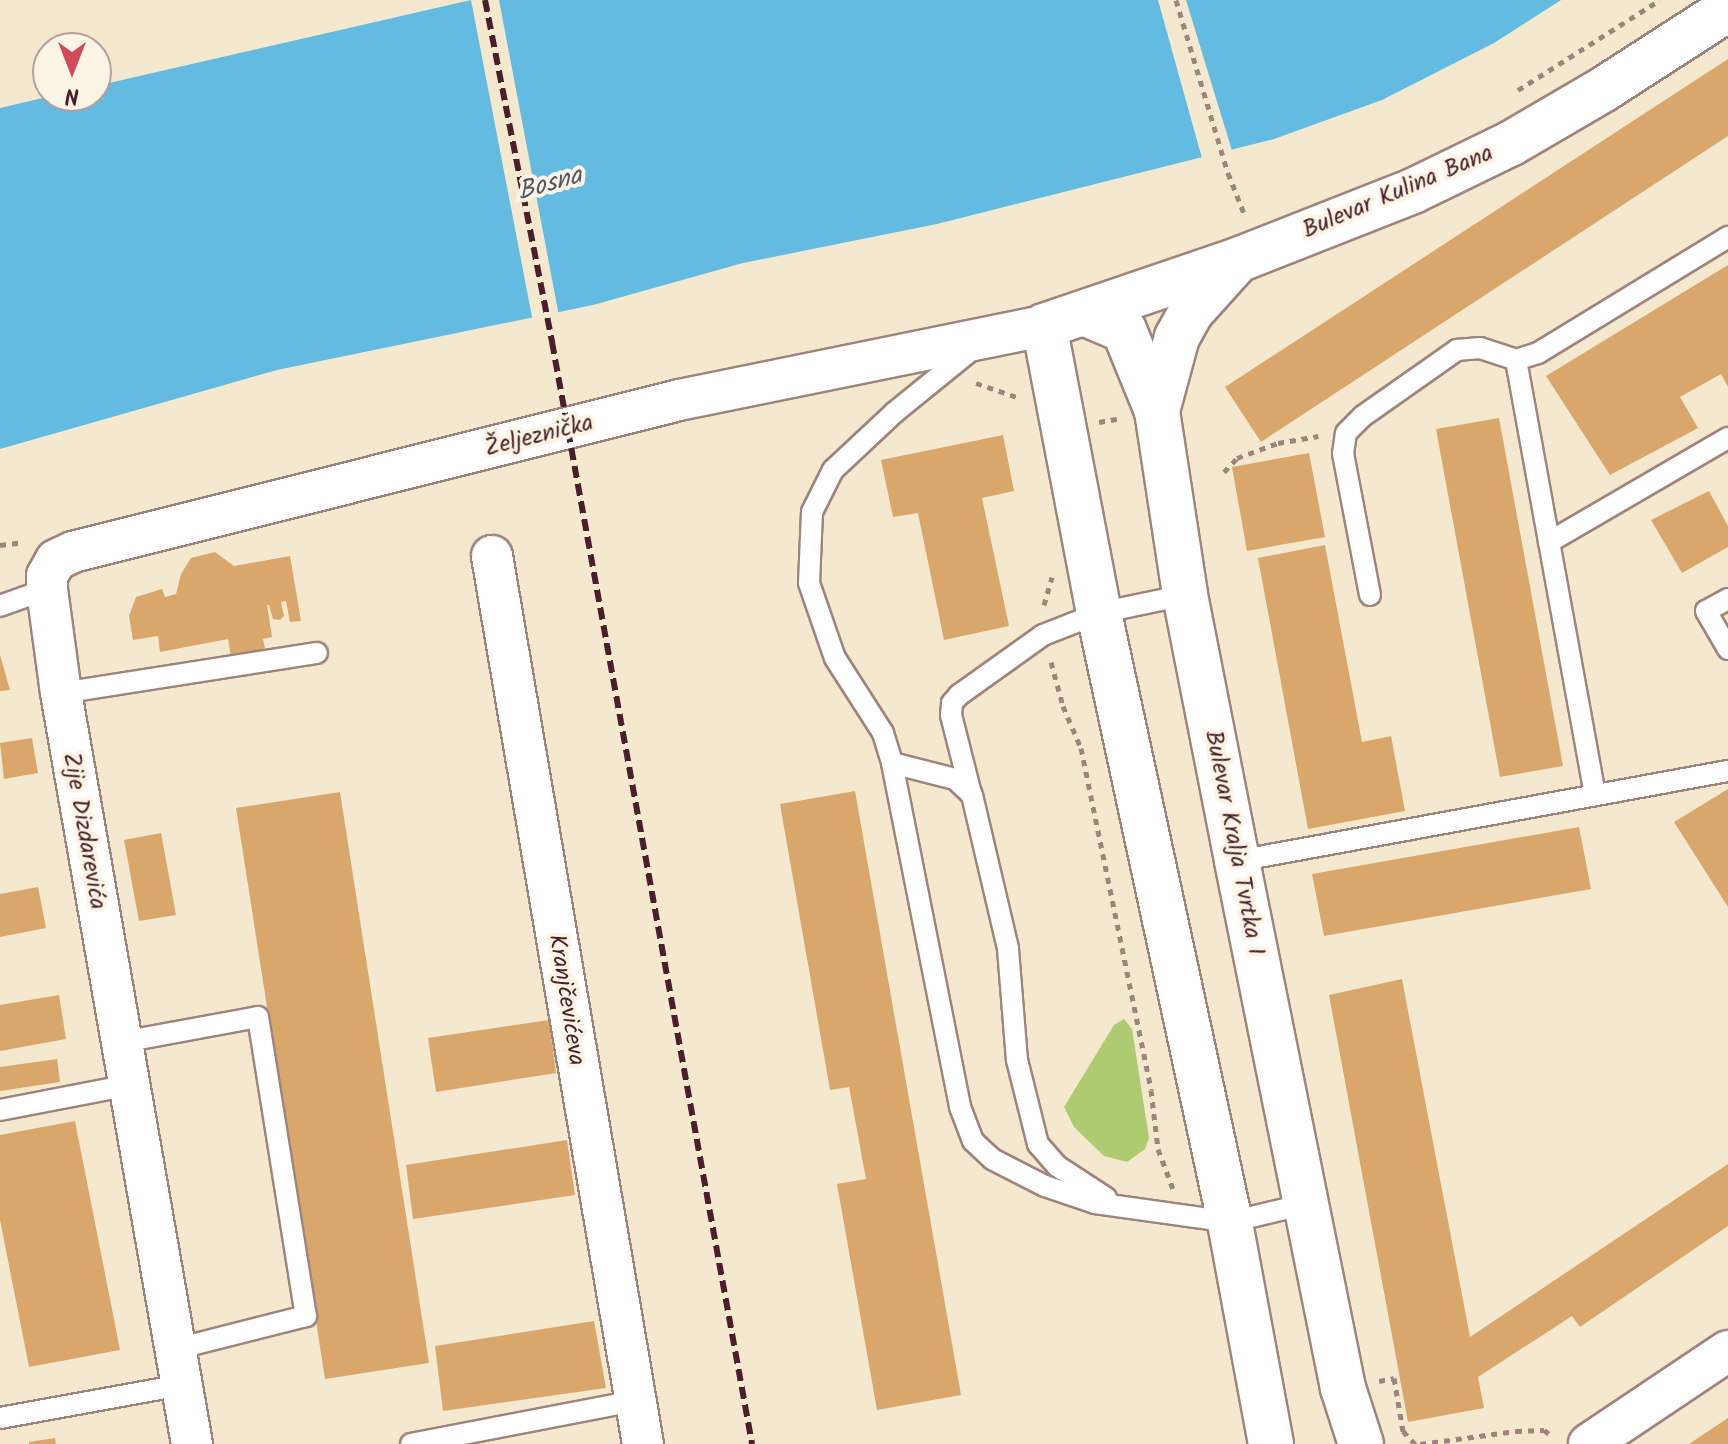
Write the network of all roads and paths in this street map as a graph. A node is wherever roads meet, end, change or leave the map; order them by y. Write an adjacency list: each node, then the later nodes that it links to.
1 (1176, 0): 5 (path)
2 (1660, 0): 4 (path)
3 (1728, 9): 7 (street, Bulevar Kulina Bana)
4 (1506, 97)
5 (1261, 211)
6 (1728, 237): 11 (lane)
7 (1238, 260): 8 (street, Bulevar Kulina Bana); 14 (street, Bulevar Kralja Tvrtka I)
8 (1086, 314): 9 (street, Bulevar Kulina Bana); 14 (street)
9 (1044, 326): 10 (street, Željeznička); 26 (street)
10 (986, 337): 12 (lane); 21 (street, Željeznička)
11 (1516, 360): 15 (lane); 18 (lane)
12 (937, 380): 13 (path); 31 (lane)
13 (1025, 400)
14 (1157, 411): 22 (street, Bulevar Kralja Tvrtka I)
15 (1346, 433): 17 (path); 23 (lane)
16 (1728, 438): 18 (lane)
17 (1224, 472)
18 (1549, 542): 34 (lane)
19 (492, 556): 46 (street, Kranjčevićeva)
20 (1055, 567): 27 (path)
21 (47, 583): 25 (lane); 30 (street, Zije Dizdarevića)
22 (1185, 595): 26 (lane); 35 (street, Bulevar Kralja Tvrtka I)
23 (1370, 595)
24 (1728, 599): 28 (lane)
25 (0, 606)
26 (1099, 613): 27 (lane); 42 (street)
27 (1043, 635): 33 (lane); 41 (path)
28 (1728, 649)
29 (317, 653): 30 (lane)
30 (61, 693): 36 (street, Zije Dizdarevića)
31 (892, 763): 33 (lane); 40 (lane)
32 (1728, 771): 34 (lane)
33 (972, 795): 40 (lane)
34 (1595, 795): 35 (lane)
35 (1237, 861): 39 (street, Bulevar Kralja Tvrtka I)
36 (122, 1042): 37 (street, Zije Dizdarevića); 44 (lane)
37 (130, 1085): 38 (lane); 44 (street, Zije Dizdarevića)
38 (0, 1110)
39 (1306, 1204): 42 (lane); 52 (street, Bulevar Kralja Tvrtka I)
40 (1127, 1209): 41 (lane)
41 (1183, 1216): 42 (lane)
42 (1230, 1222): 51 (street)
43 (1728, 1351): 55 (street)
44 (179, 1367): 47 (lane); 48 (street, Zije Dizdarevića)
45 (1394, 1378): 53 (path)
46 (635, 1401): 49 (lane); 50 (street, Kranjčevićeva)
47 (0, 1418)
48 (192, 1444)
49 (411, 1444)
50 (643, 1444)
51 (1271, 1444)
52 (1361, 1444)
53 (1418, 1444): 54 (path)
54 (1563, 1444)
55 (1589, 1444)

